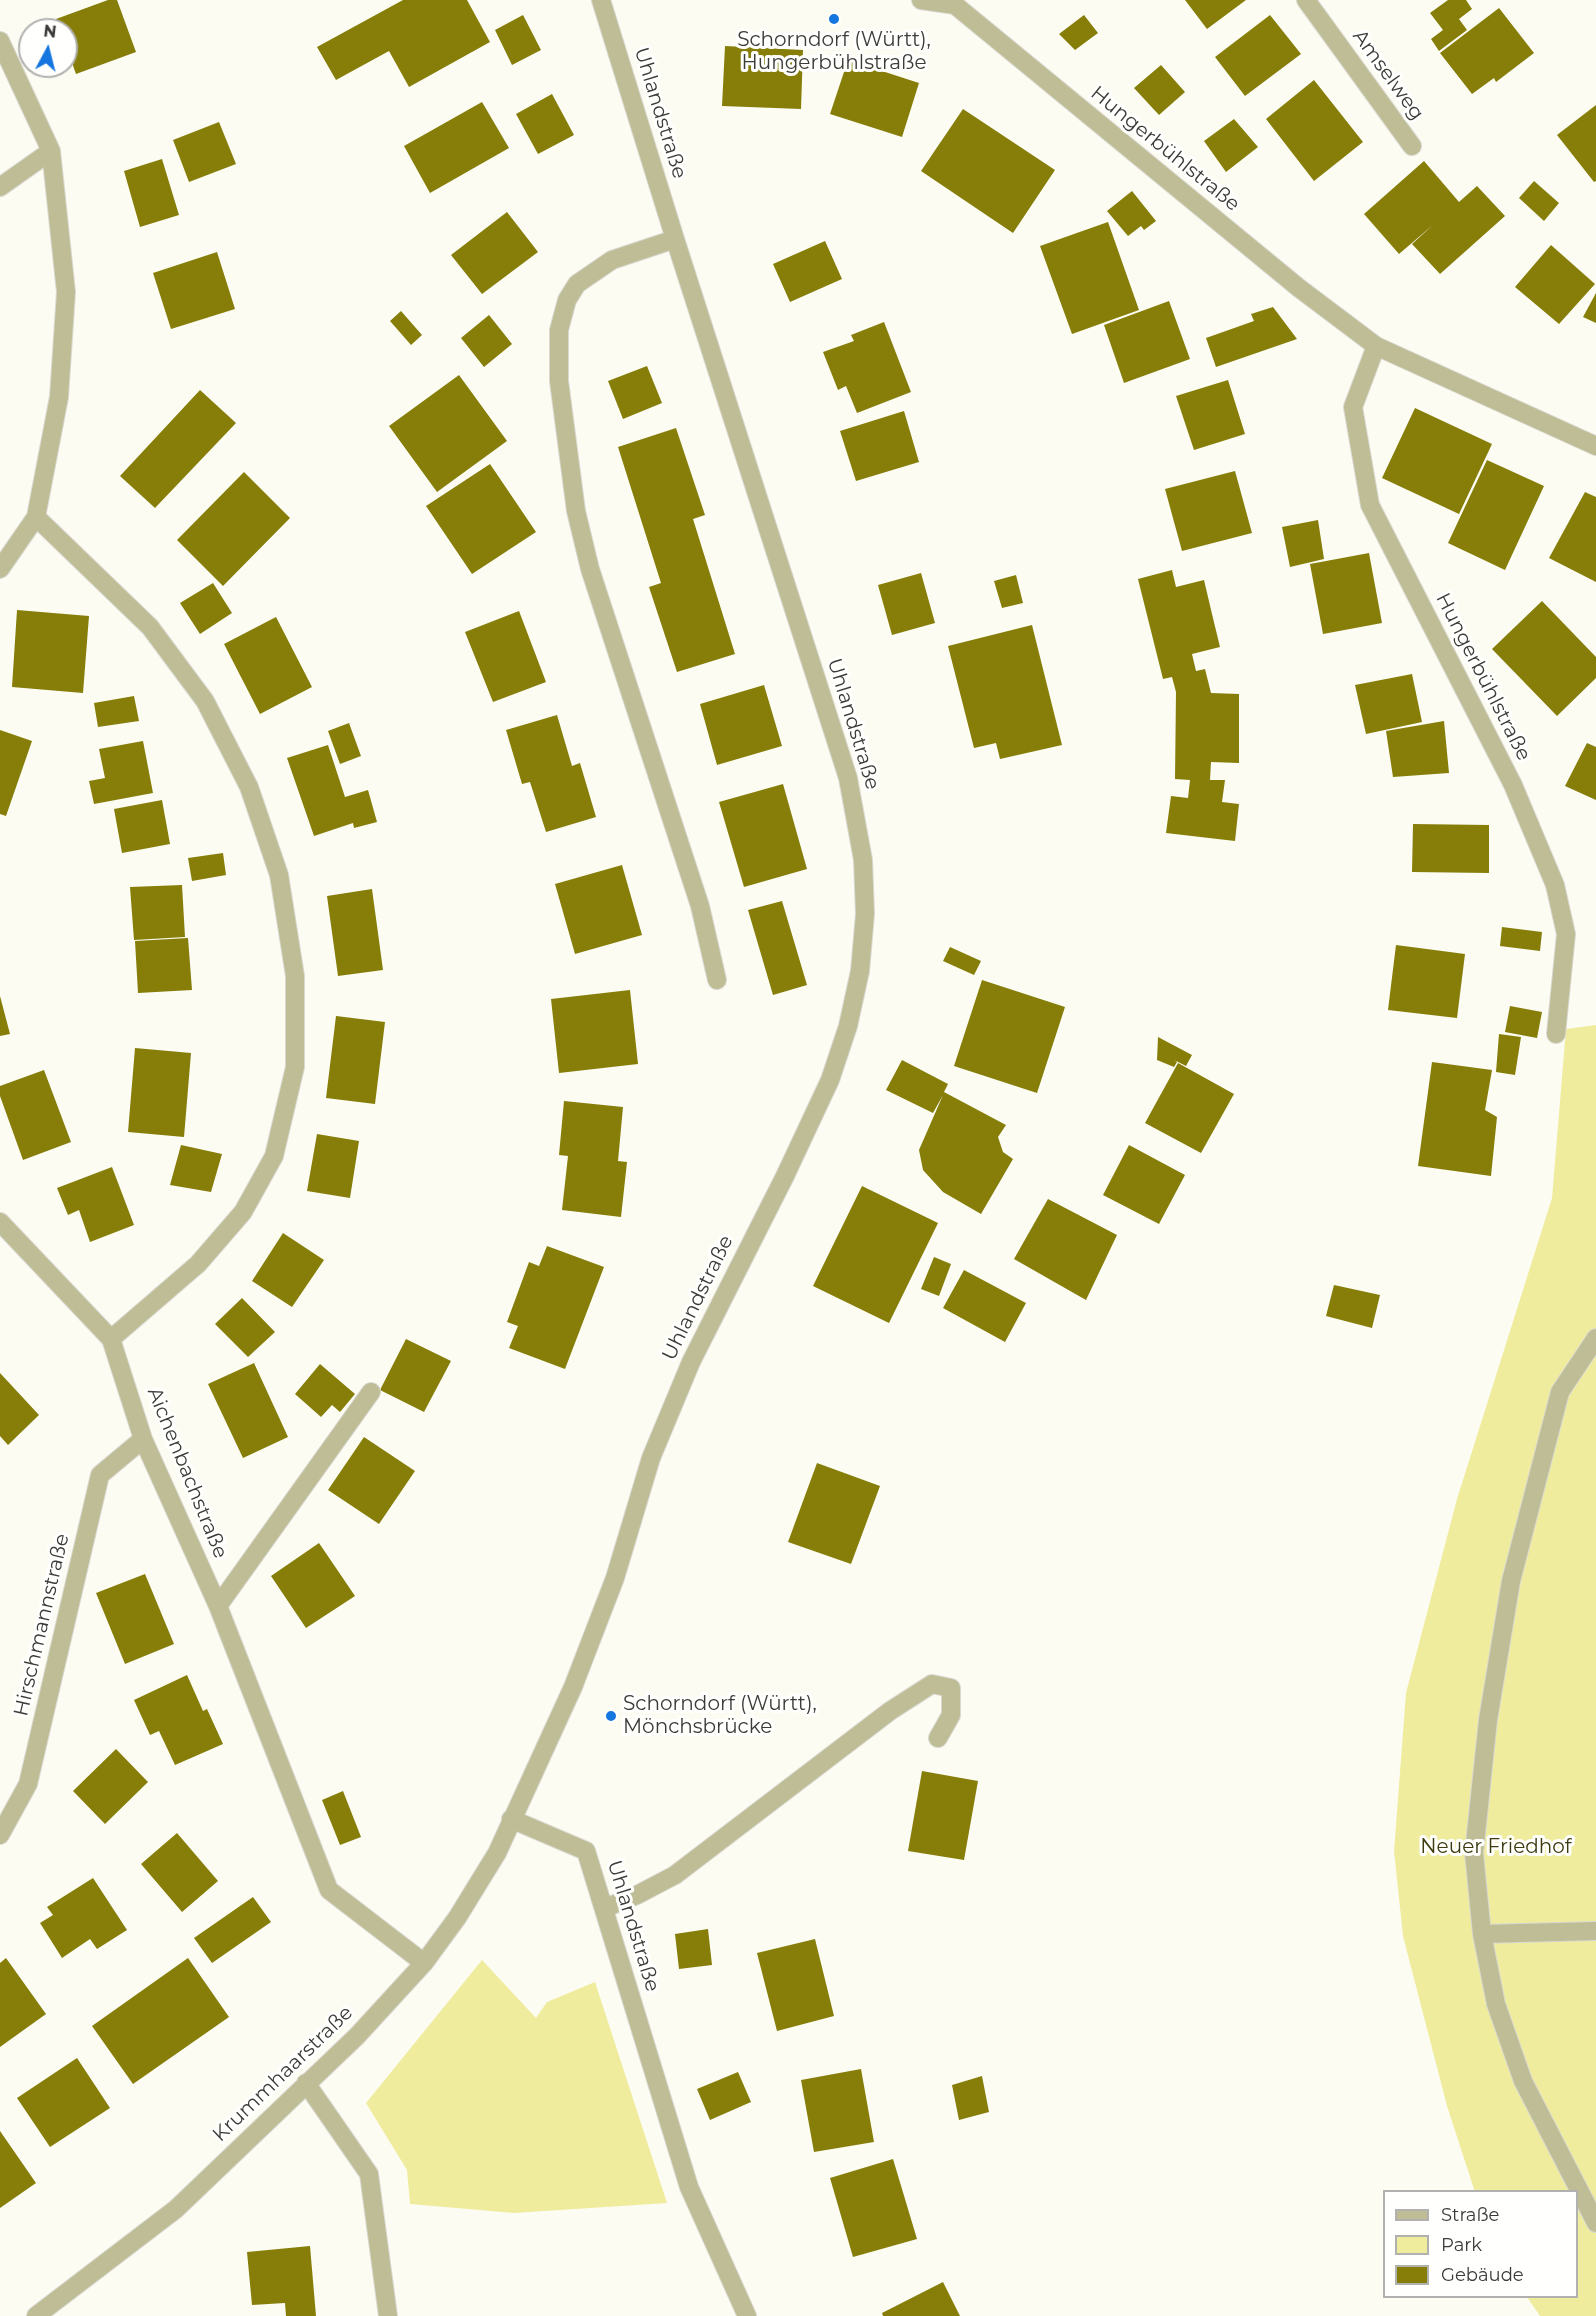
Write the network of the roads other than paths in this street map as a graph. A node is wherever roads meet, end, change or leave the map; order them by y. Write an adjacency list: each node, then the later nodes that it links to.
1 (600, 0): 9 (street, Uhlandstraße)
2 (921, 0): 4 (street, Hungerbühlstraße)
3 (1306, 0): 6 (street, Amselweg)
4 (956, 3): 10 (street, Hungerbühlstraße)
5 (0, 41): 7 (street)
6 (1412, 146)
7 (51, 151): 8 (street); 12 (street)
8 (0, 187)
9 (675, 239): 14 (street); 23 (street, Uhlandstraße)
10 (1376, 346): 11 (street, Hungerbühlstraße); 15 (street, Hungerbühlstraße)
11 (1596, 446)
12 (36, 518): 13 (street); 18 (street)
13 (0, 569)
14 (717, 980)
15 (1556, 1034)
16 (0, 1222): 18 (street, Aichenbachstraße)
17 (1596, 1338): 27 (street)
18 (111, 1339): 20 (street, Aichenbachstraße)
19 (371, 1392): 21 (street, Aichenbachstraße)
20 (143, 1438): 21 (street, Aichenbachstraße); 24 (street, Hirschmannstraße)
21 (218, 1606): 28 (street, Aichenbachstraße)
22 (938, 1738): 25 (street)
23 (511, 1820): 25 (street, Uhlandstraße); 28 (street, Krummhaarstraße)
24 (0, 1835)
25 (605, 1908): 33 (street, Uhlandstraße)
26 (1596, 1930): 27 (street)
27 (1482, 1934): 30 (street)
28 (424, 1963): 29 (street, Krummhaarstraße)
29 (306, 2083): 31 (street, Krummhaarstraße); 32 (street)
30 (1596, 2223)
31 (36, 2316)
32 (388, 2316)
33 (747, 2316)

